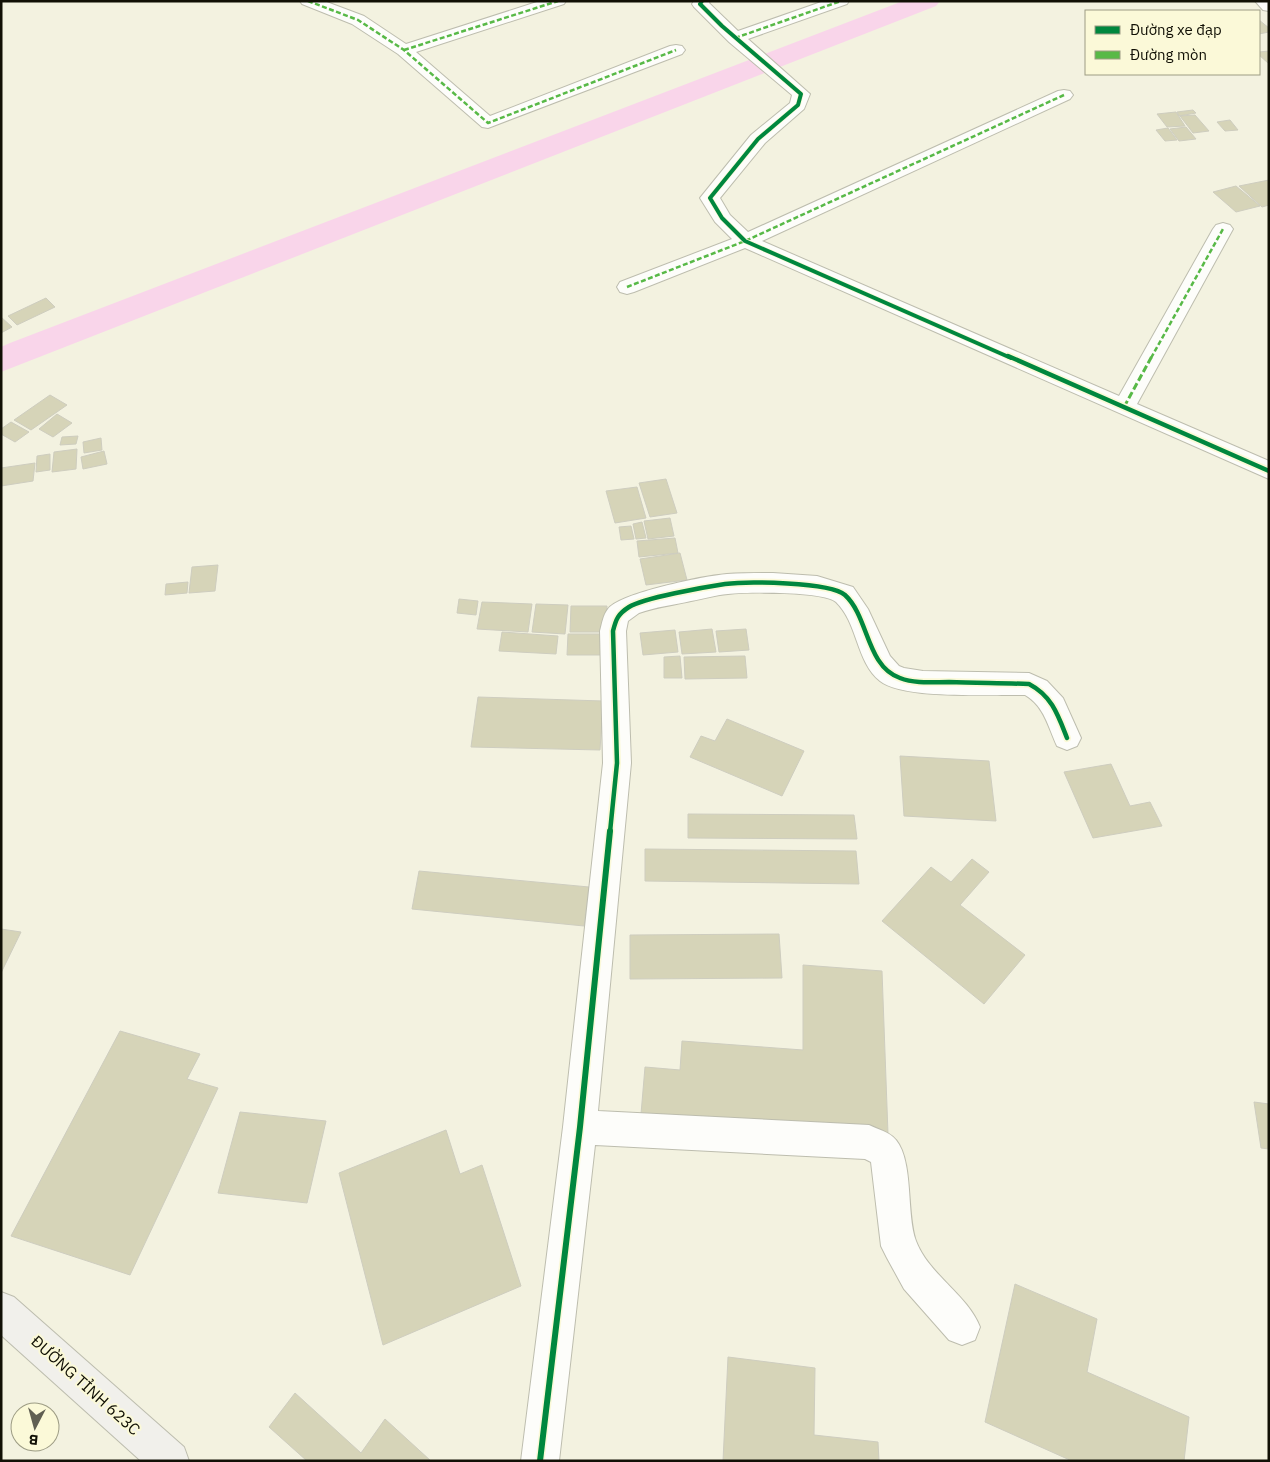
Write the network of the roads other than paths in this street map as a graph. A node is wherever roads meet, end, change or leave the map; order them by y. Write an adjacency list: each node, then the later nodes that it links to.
1 (308, 1): 8 (street)
2 (558, 1): 8 (street)
3 (702, 1): 7 (street)
4 (841, 1): 7 (street)
5 (1263, 1): 6 (street)
6 (1269, 6)
7 (736, 38): 12 (street)
8 (404, 50): 9 (street)
9 (676, 50)
10 (1064, 95): 12 (street)
11 (1223, 229): 14 (street)
12 (745, 241): 13 (street); 14 (street)
13 (626, 288)
14 (1124, 407): 15 (street)
15 (1269, 471)
16 (1067, 738): 17 (street)
17 (580, 1127): 19 (street); 21 (street)
18 (1, 1310): 20 (main road, ĐƯỜNG TỈNH 623C)
19 (962, 1327)
20 (170, 1461)
21 (540, 1461)

